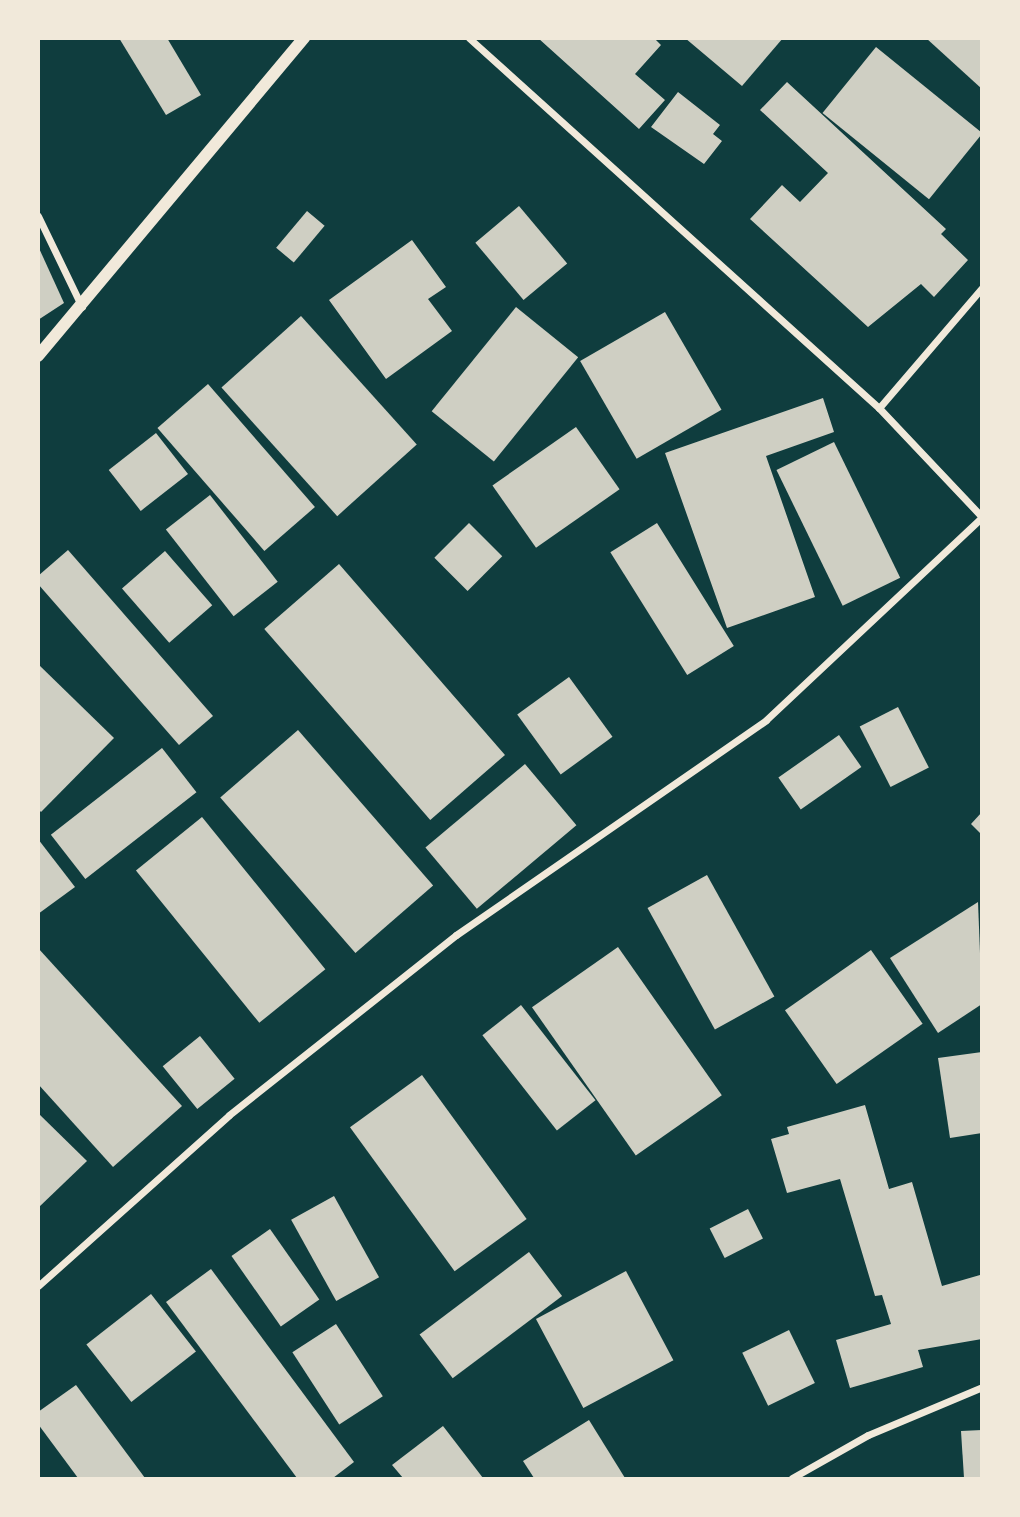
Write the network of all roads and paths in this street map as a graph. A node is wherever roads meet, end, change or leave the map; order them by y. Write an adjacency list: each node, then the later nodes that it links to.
1 (304, 38): 5 (street)
2 (469, 38): 7 (street)
3 (38, 216): 5 (street)
4 (982, 288): 7 (street)
5 (83, 307): 6 (street)
6 (38, 356)
7 (879, 408): 8 (street)
8 (982, 517): 9 (street)
9 (38, 1286)
10 (982, 1387): 11 (street)
11 (792, 1479)

